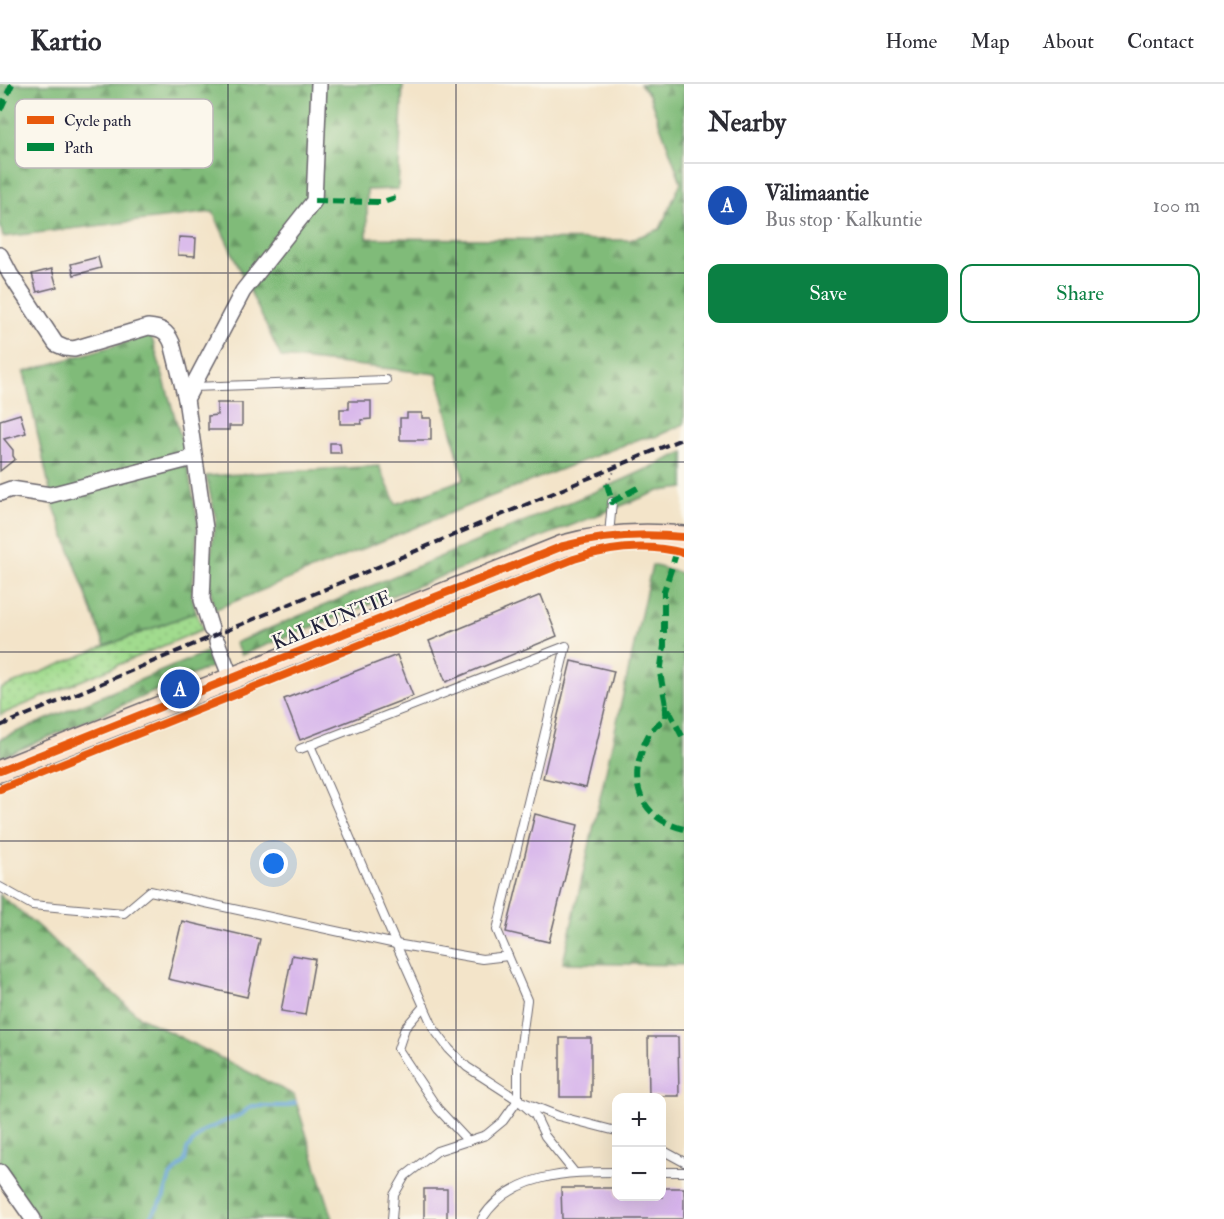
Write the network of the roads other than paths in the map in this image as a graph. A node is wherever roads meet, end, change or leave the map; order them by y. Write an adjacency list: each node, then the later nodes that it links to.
1 (319, 84): 4 (street)
2 (0, 255): 4 (street)
3 (386, 380): 4 (lane)
4 (189, 393): 5 (street)
5 (193, 458): 6 (street); 10 (street)
6 (0, 493)
7 (612, 502): 8 (lane)
8 (609, 537): 9 (street, KALKUNTIE); 10 (street, KALKUNTIE)
9 (684, 537)
10 (231, 678): 13 (street, KALKUNTIE)
11 (310, 745): 12 (lane); 15 (lane); 16 (lane)
12 (300, 749)
13 (0, 771)
14 (0, 888): 15 (lane)
15 (396, 944): 16 (lane); 17 (lane)
16 (508, 956): 18 (lane)
17 (424, 1006): 18 (lane); 20 (lane)
18 (518, 1100): 19 (lane); 20 (lane); 24 (lane)
19 (612, 1130)
20 (468, 1141): 29 (lane)
21 (666, 1152): 22 (lane)
22 (684, 1162)
23 (0, 1172): 28 (street)
24 (574, 1172): 25 (lane); 30 (lane)
25 (612, 1172)
26 (666, 1172): 27 (lane)
27 (684, 1172)
28 (33, 1219)
29 (392, 1219)
30 (482, 1219)

